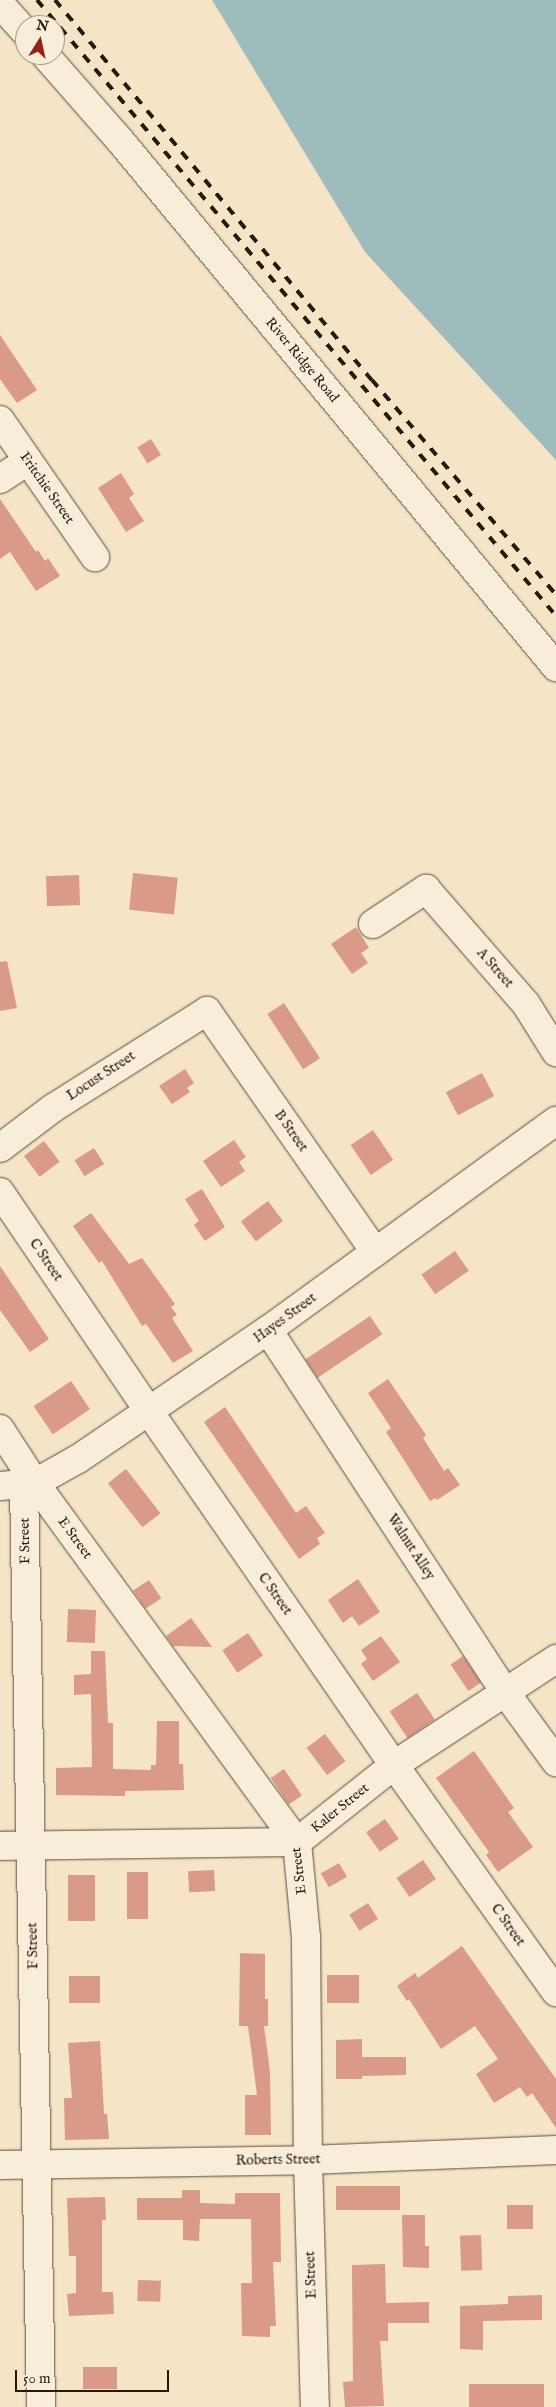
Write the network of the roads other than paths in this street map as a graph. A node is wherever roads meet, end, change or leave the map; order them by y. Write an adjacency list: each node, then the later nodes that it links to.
1 (0, 4): 2 (street)
2 (15, 21)
3 (54, 65): 8 (street, River Ridge Road)
4 (0, 420): 5 (street, Fritchie Street)
5 (28, 461): 6 (street); 7 (street, Fritchie Street)
6 (0, 480)
7 (95, 557)
8 (556, 667)
9 (373, 924): 11 (street, A Street)
10 (206, 1011): 13 (street, Locust Street); 15 (street, B Street)
11 (556, 1052)
12 (556, 1121): 15 (street, Hayes Street)
13 (0, 1148)
14 (0, 1192): 17 (street, C Street)
15 (375, 1252): 16 (street, Hayes Street)
16 (268, 1330): 17 (street, Hayes Street); 21 (street, Walnut Alley)
17 (148, 1410): 19 (street, Hayes Street); 23 (street, C Street)
18 (0, 1429): 19 (street, E Street)
19 (20, 1485): 24 (street, E Street); 25 (street, F Street)
20 (556, 1659): 21 (street, Kaler Street)
21 (505, 1692): 22 (street, Walnut Alley); 23 (street, Kaler Street)
22 (556, 1762)
23 (394, 1765): 24 (street, Kaler Street); 27 (street, C Street)
24 (297, 1842): 25 (street, Kaler Street); 29 (street, E Street)
25 (31, 1845): 26 (street, Kaler Street); 30 (street, F Street)
26 (0, 1846)
27 (556, 1992)
28 (556, 2150): 29 (street, Roberts Street)
29 (308, 2160): 30 (street, Roberts Street); 33 (street, E Street)
30 (36, 2164): 31 (street, Roberts Street); 32 (street, F Street)
31 (0, 2165)
32 (41, 2407)
33 (315, 2407)

